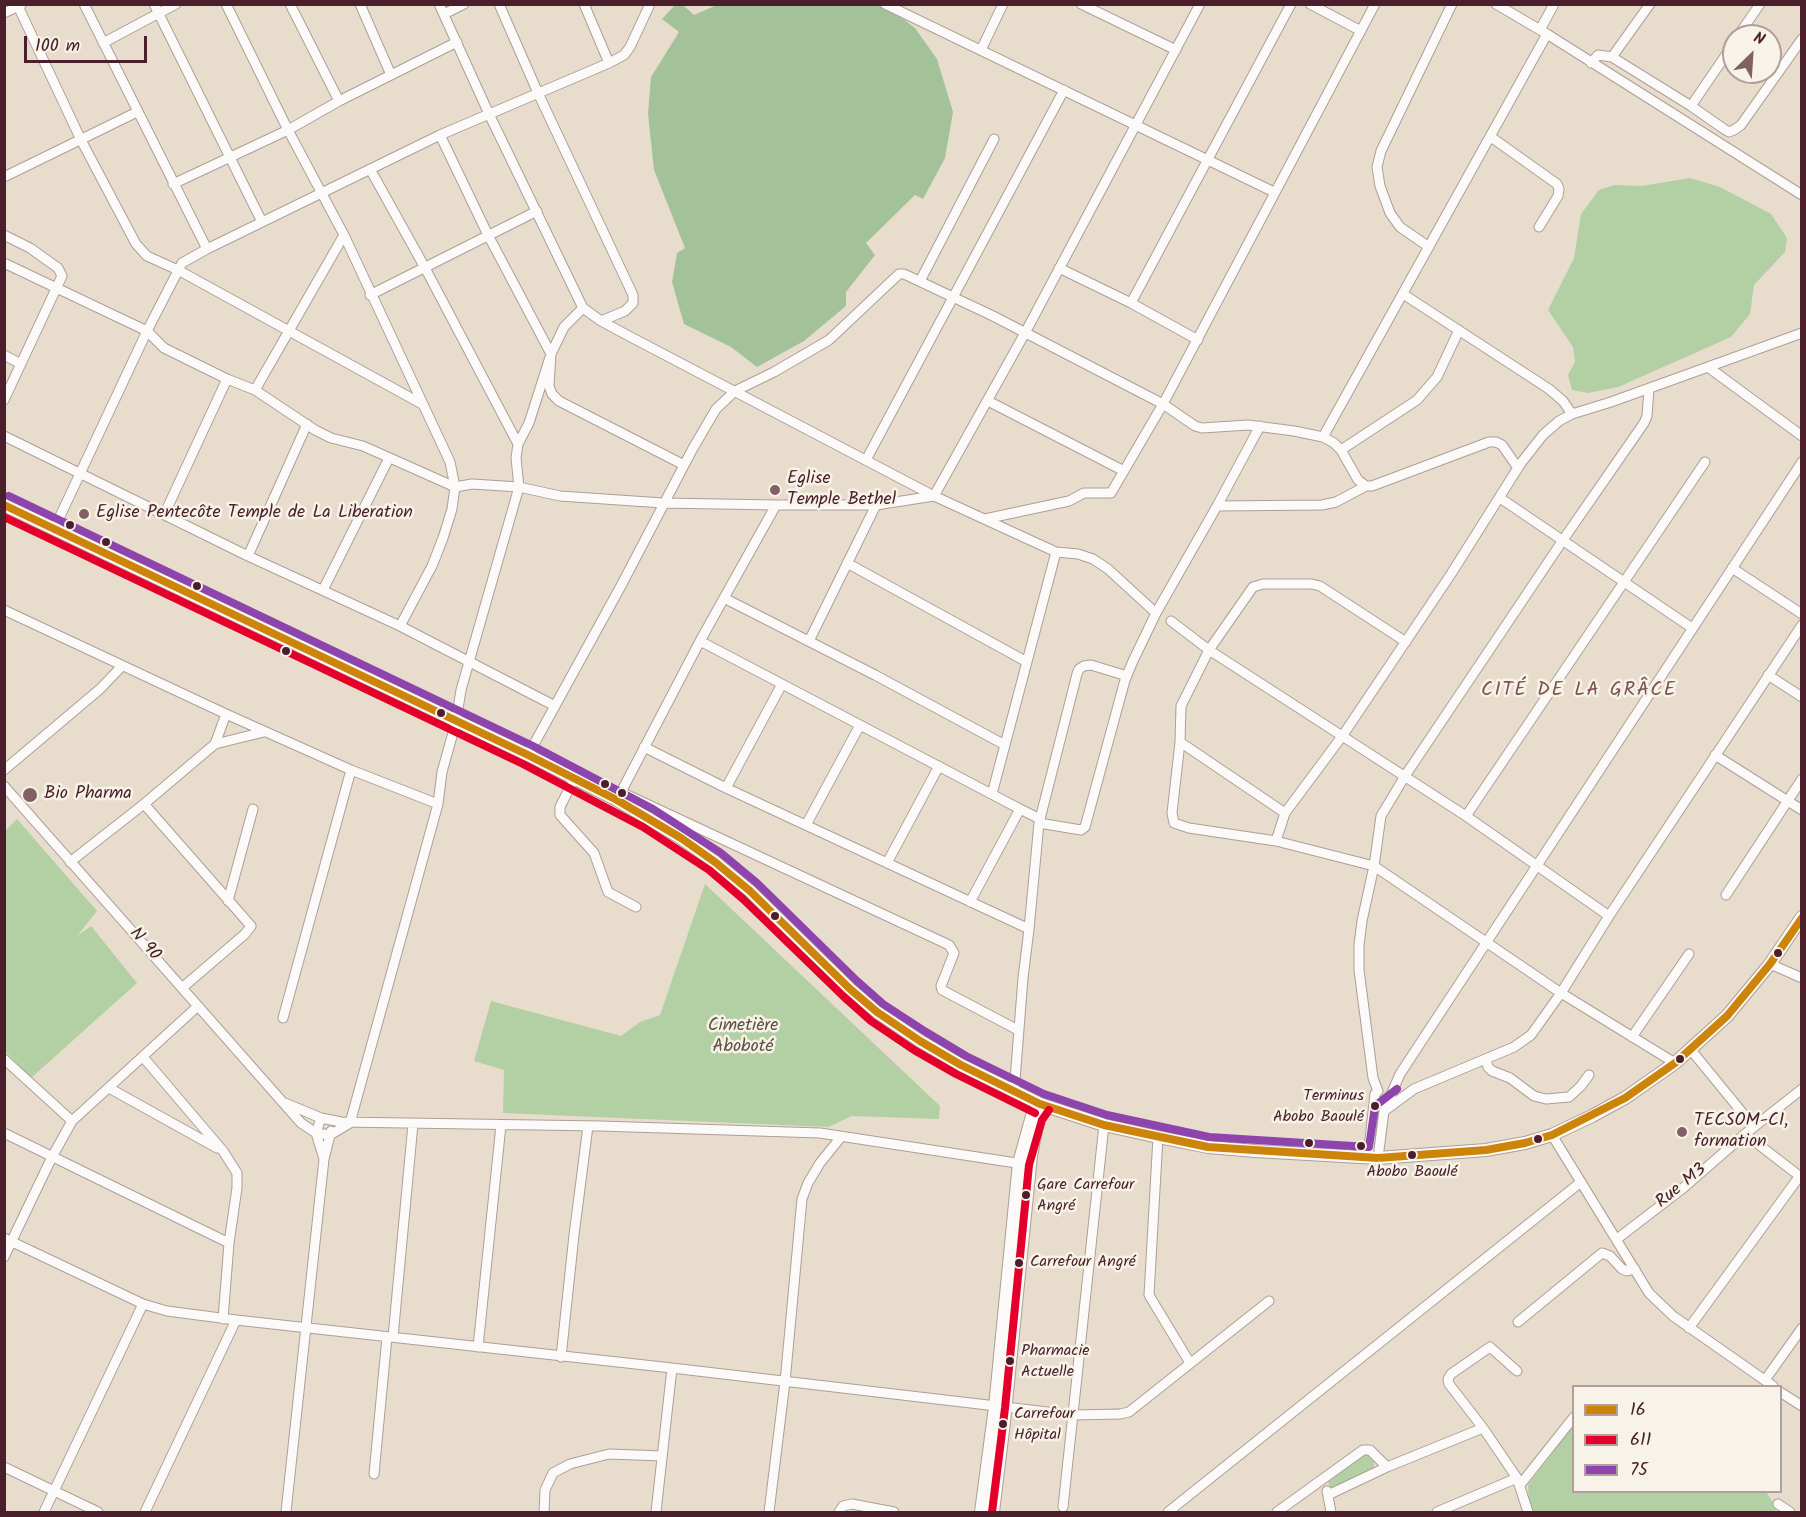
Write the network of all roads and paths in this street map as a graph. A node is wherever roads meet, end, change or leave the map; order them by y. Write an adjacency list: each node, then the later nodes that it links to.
1 (84, 4): 33 (street)
2 (176, 4): 25 (street)
3 (226, 4): 48 (street)
4 (290, 4): 43 (street)
5 (360, 4): 40 (street)
6 (439, 4): 27 (street)
7 (464, 4): 27 (street)
8 (499, 4): 42 (street)
9 (584, 4): 38 (street)
10 (650, 4): 38 (street)
11 (885, 4): 34 (street)
12 (1002, 4): 34 (street)
13 (1081, 4): 24 (street)
14 (1200, 4): 35 (street)
15 (1291, 4): 54 (street)
16 (1310, 4): 29 (street)
17 (1375, 4): 29 (street)
18 (1452, 4): 67 (street)
19 (1496, 4): 30 (street)
20 (1554, 4): 30 (street)
21 (1650, 4): 36 (street)
22 (1760, 4): 28 (street)
23 (19, 5): 26 (street); 52 (street)
24 (1093, 7): 35 (street)
25 (156, 9): 33 (street); 53 (street)
26 (4, 13)
27 (444, 14): 32 (street)
28 (1746, 24)
29 (1361, 31): 58 (street)
30 (1543, 32): 39 (street); 50 (street)
31 (1802, 39): 44 (street)
32 (457, 42): 40 (street); 46 (street)
33 (103, 43): 45 (street)
34 (981, 50): 41 (street)
35 (1176, 50): 47 (street)
36 (1612, 57): 39 (street); 44 (street)
37 (1722, 61): 44 (street)
38 (609, 63): 42 (street)
39 (1591, 63): 60 (street)
40 (391, 75): 43 (street)
41 (1064, 90): 47 (street); 77 (street)
42 (538, 93): 46 (street); 80 (street)
43 (339, 101): 48 (street)
44 (1691, 106)
45 (137, 112): 52 (street); 57 (street)
46 (489, 114): 49 (street); 61 (street)
47 (1135, 124): 54 (street); 71 (street)
48 (288, 130): 53 (street); 59 (street)
49 (440, 135): 55 (street); 65 (street)
50 (1491, 137): 63 (street); 67 (street)
51 (994, 139): 73 (street)
52 (81, 140): 56 (street); 72 (street)
53 (230, 158): 57 (street); 62 (street)
54 (1208, 159): 58 (street); 78 (street)
55 (370, 169): 59 (street); 70 (street)
56 (4, 177)
57 (173, 183): 68 (street)
58 (1274, 192): 86 (street)
59 (322, 194): 62 (street); 66 (street)
60 (1802, 195)
61 (537, 211): 65 (street); 79 (street)
62 (262, 222): 68 (street)
63 (1539, 227)
64 (4, 235): 74 (street)
65 (488, 235): 70 (street); 87 (street)
66 (344, 236): 76 (street); 83 (street)
67 (1429, 247): 75 (street)
68 (207, 249): 72 (street)
69 (4, 262): 74 (street)
70 (424, 266): 76 (street); 105 (street)
71 (1059, 268): 78 (street); 84 (street)
72 (178, 270): 82 (street); 83 (street)
73 (920, 281): 77 (street); 94 (street)
74 (57, 289): 82 (street); 89 (street)
75 (1403, 294): 81 (street); 104 (street)
76 (370, 295): 97 (street)
77 (955, 298): 84 (street); 108 (street)
78 (1131, 303): 86 (street)
79 (583, 308): 80 (street); 87 (street)
80 (601, 321): 94 (street)
81 (1458, 330): 99 (street); 106 (street)
82 (147, 331): 91 (street); 114 (street)
83 (290, 331): 93 (street); 97 (street)
84 (1025, 333): 96 (street); 98 (street)
85 (1802, 333): 90 (street)
86 (1198, 340): 98 (street)
87 (551, 354): 105 (street); 111 (street)
88 (4, 355): 89 (street)
89 (21, 364): 95 (street)
90 (1708, 367): 92 (street); 103 (street)
91 (227, 380): 93 (street); 125 (street)
92 (1649, 389): 99 (street); 128 (street)
93 (255, 390): 100 (street)
94 (735, 391): 108 (street); 111 (street)
95 (4, 400)
96 (988, 401): 113 (street); 118 (street)
97 (422, 404): 116 (street)
98 (1163, 404): 101 (street); 113 (street)
99 (1572, 414): 112 (street)
100 (307, 424): 107 (street); 130 (street)
101 (1260, 426): 104 (street); 124 (street)
102 (4, 436): 114 (street)
103 (1802, 436)
104 (1323, 437): 106 (street)
105 (518, 444): 117 (street)
106 (1341, 450): 115 (street)
107 (388, 458): 116 (street); 134 (street)
108 (867, 460): 118 (street)
109 (1705, 462): 133 (street)
110 (1802, 462): 132 (street)
111 (684, 465): 120 (street)
112 (1518, 468): 115 (street); 119 (street)
113 (1124, 471): 126 (street)
114 (81, 474): 125 (street); 127 (street)
115 (1366, 486): 124 (street)
116 (455, 487): 117 (street); 140 (street)
117 (519, 487): 120 (street); 148 (street)
118 (934, 496): 122 (street); 126 (street)
119 (1500, 498): 128 (street); 145 (street)
120 (663, 503): 121 (street); 154 (street)
121 (776, 505): 122 (street); 135 (street)
122 (876, 505): 131 (street)
123 (4, 506): 127 (main road)
124 (1218, 506): 137 (street)
125 (164, 515): 130 (street)
126 (985, 519): 129 (street)
127 (54, 529): 156 (main road)
128 (1563, 540): 133 (street); 169 (street)
129 (1056, 552): 137 (street); 147 (street)
130 (248, 556): 134 (street)
131 (847, 563): 144 (street); 147 (street)
132 (1732, 568): 138 (street); 142 (street)
133 (1623, 582): 142 (street); 183 (street)
134 (323, 590): 140 (street)
135 (724, 598): 143 (street); 144 (street)
136 (4, 610): 149 (street)
137 (1156, 613): 151 (street)
138 (1802, 614)
139 (1171, 621): 146 (street)
140 (400, 626): 148 (street)
141 (1802, 626): 150 (street)
142 (1692, 628): 190 (street)
143 (700, 641): 152 (street); 163 (street)
144 (808, 641): 162 (street)
145 (1407, 642): 146 (street); 159 (street)
146 (1209, 650): 159 (street); 160 (street)
147 (1027, 662): 162 (street)
148 (469, 663): 154 (street); 156 (street)
149 (122, 666): 155 (street); 167 (street)
150 (1768, 675): 153 (street); 164 (street)
151 (1127, 676): 184 (street); 184 (street)
152 (782, 684): 157 (street); 173 (street)
153 (1802, 697)
154 (555, 706): 165 (street)
155 (226, 714): 158 (street); 161 (street)
156 (456, 722): 165 (main road); 178 (street)
157 (860, 725): 166 (street); 185 (street)
158 (264, 732): 161 (street); 168 (street)
159 (1343, 735): 169 (street); 182 (street)
160 (1180, 741): 182 (street); 186 (street)
161 (216, 744): 177 (street)
162 (1005, 745): 174 (street)
163 (644, 747): 173 (street); 175 (street)
164 (1715, 754): 176 (street); 195 (street)
165 (528, 755): 170 (main road)
166 (939, 766): 174 (street); 188 (street)
167 (4, 770)
168 (351, 770): 178 (street); 205 (street)
169 (1405, 776): 183 (street); 189 (street)
170 (574, 779): 175 (main road); 194 (street)
171 (1802, 779): 176 (street)
172 (4, 786): 187 (street, N 90)
173 (726, 788): 185 (street)
174 (992, 794): 180 (street)
175 (619, 796): 206 (street); 218 (main road)
176 (1787, 801): 181 (street); 191 (street)
177 (144, 804): 187 (street); 192 (street)
178 (438, 804): 225 (street)
179 (253, 809): 192 (street)
180 (1020, 809): 184 (street); 193 (street)
181 (1802, 810)
182 (1285, 813): 186 (street)
183 (1466, 816): 190 (street)
184 (1040, 821): 197 (street)
185 (806, 825): 188 (street)
186 (1276, 842): 189 (street)
187 (70, 862): 202 (street, N 90)
188 (887, 863): 193 (street)
189 (1374, 866): 198 (street); 217 (street)
190 (1537, 866): 195 (street); 198 (street)
191 (1726, 895)
192 (228, 901): 202 (street)
193 (970, 902): 197 (street)
194 (636, 907)
195 (1609, 916): 203 (street)
196 (1802, 917): 200 (main road)
197 (1029, 930): 206 (street)
198 (1487, 942): 203 (street); 214 (street)
199 (1689, 954): 207 (street)
200 (1770, 964): 201 (street); 208 (main road)
201 (1802, 978)
202 (182, 988): 204 (street, N 90)
203 (1561, 993): 207 (street); 211 (street)
204 (198, 1006): 209 (street); 219 (street, N 90)
205 (283, 1018)
206 (1018, 1030): 218 (street)
207 (1632, 1037): 212 (street)
208 (1691, 1050): 212 (main road); 230 (street)
209 (143, 1057): 215 (street); 238 (street)
210 (4, 1059): 224 (street)
211 (1486, 1059): 213 (street); 221 (street)
212 (1675, 1063): 235 (main road)
213 (1589, 1075)
214 (1396, 1082): 217 (street); 221 (street)
215 (109, 1088): 224 (street); 238 (street)
216 (1802, 1089): 230 (street, Rue M3)
217 (1378, 1091): 222 (street)
218 (1014, 1093): 220 (main road)
219 (285, 1103): 223 (street, N 90); 232 (street, N 90)
220 (1040, 1104): 228 (main road); 242 (main road)
221 (1384, 1111): 222 (street); 240 (street)
222 (1374, 1114): 240 (street)
223 (326, 1120): 225 (street, N 90); 232 (street); 234 (street)
224 (72, 1121): 239 (street)
225 (350, 1123): 226 (street, N 90); 234 (street)
226 (413, 1124): 227 (street, N 90); 258 (street)
227 (501, 1125): 229 (street, N 90); 259 (street)
228 (1104, 1125): 237 (main road); 270 (street)
229 (588, 1126): 236 (street, N 90); 260 (street)
230 (1754, 1127): 233 (street, Rue M3)
231 (4, 1133): 239 (street)
232 (316, 1133): 234 (street); 241 (street)
233 (1745, 1134): 243 (street); 246 (street, Rue M3)
234 (330, 1135): 241 (street)
235 (1551, 1135): 240 (main road); 244 (street)
236 (841, 1137): 242 (street, N 90); 265 (street)
237 (1158, 1137): 240 (main road); 261 (street)
238 (223, 1151): 247 (street)
239 (52, 1157): 245 (street); 247 (street)
240 (1373, 1157)
241 (324, 1159): 255 (street)
242 (1024, 1164): 269 (main road)
243 (1800, 1178): 256 (street)
244 (1581, 1182): 246 (street); 294 (street)
245 (8, 1239): 248 (street); 251 (street)
246 (1617, 1239): 249 (street)
247 (229, 1243): 252 (street)
248 (4, 1257)
249 (1635, 1269): 254 (street); 256 (street)
250 (1269, 1301): 261 (street)
251 (143, 1304): 252 (street); 279 (street)
252 (223, 1319): 253 (street)
253 (236, 1320): 255 (street); 285 (street)
254 (1518, 1322)
255 (305, 1328): 258 (street); 286 (street)
256 (1689, 1328): 264 (street)
257 (1802, 1329): 264 (street)
258 (390, 1337): 259 (street); 276 (street)
259 (478, 1347): 260 (street)
260 (561, 1357): 262 (street)
261 (1191, 1363): 270 (street)
262 (672, 1368): 265 (street); 273 (street)
263 (1517, 1371): 272 (street)
264 (1765, 1380): 266 (street)
265 (785, 1382): 269 (street); 289 (street)
266 (1772, 1385)
267 (1782, 1393): 268 (street)
268 (1802, 1406)
269 (1000, 1407): 270 (street); 292 (main road); 293 (main road)
270 (1073, 1415): 282 (street)
271 (1572, 1419): 278 (street)
272 (1483, 1428): 275 (street); 278 (street)
273 (662, 1456): 287 (street); 288 (street)
274 (4, 1467): 279 (street)
275 (1387, 1467): 277 (street); 280 (street)
276 (374, 1474)
277 (1324, 1480): 280 (street); 295 (street)
278 (1519, 1481): 297 (street); 298 (street)
279 (55, 1491): 283 (street); 284 (street)
280 (1328, 1495): 296 (street)
281 (1778, 1504): 299 (street)
282 (1063, 1507)
283 (44, 1512)
284 (98, 1512)
285 (145, 1512)
286 (286, 1512)
287 (544, 1512)
288 (656, 1512)
289 (769, 1512)
290 (840, 1512): 291 (street)
291 (894, 1512)
292 (981, 1512)
293 (993, 1512)
294 (1168, 1512)
295 (1277, 1512)
296 (1330, 1512)
297 (1437, 1512)
298 (1528, 1512)
299 (1790, 1512)

